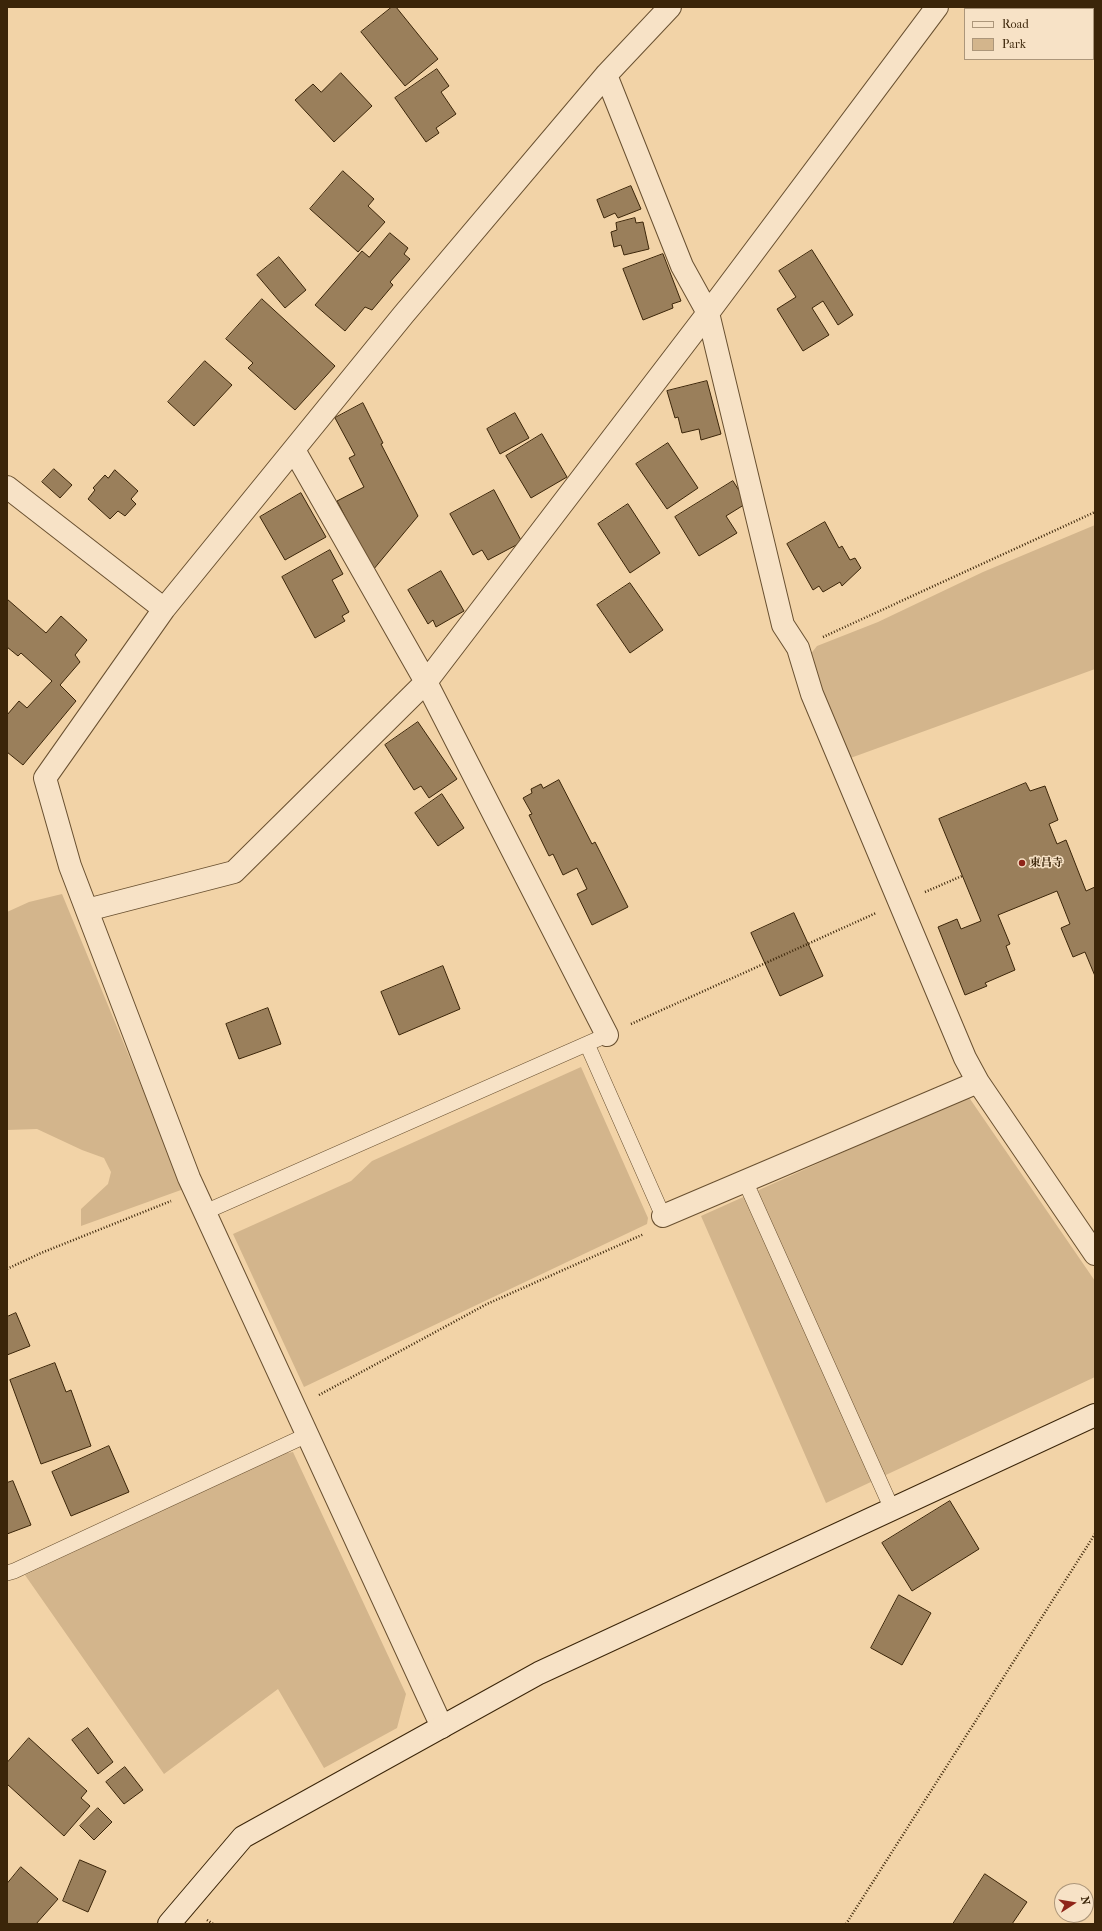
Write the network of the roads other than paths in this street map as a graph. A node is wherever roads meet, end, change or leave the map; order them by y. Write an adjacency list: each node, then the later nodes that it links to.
1 (670, 7): 3 (street)
2 (937, 7): 4 (street)
3 (606, 75): 4 (street); 5 (street)
4 (708, 313): 8 (street); 12 (street)
5 (294, 450): 7 (street); 8 (street)
6 (7, 487): 7 (street)
7 (164, 609): 9 (street)
8 (426, 682): 9 (street); 10 (street)
9 (87, 910): 14 (street)
10 (607, 1035): 11 (lane)
11 (587, 1044): 14 (lane); 15 (lane)
12 (978, 1082): 13 (street); 16 (street)
13 (745, 1181): 15 (street); 19 (lane)
14 (205, 1212): 18 (street)
15 (664, 1216)
16 (1095, 1254)
17 (1095, 1415): 19 (street)
18 (307, 1434): 20 (lane); 21 (street)
19 (892, 1509): 21 (street)
20 (7, 1573)
21 (442, 1727): 22 (street)
22 (169, 1924)

